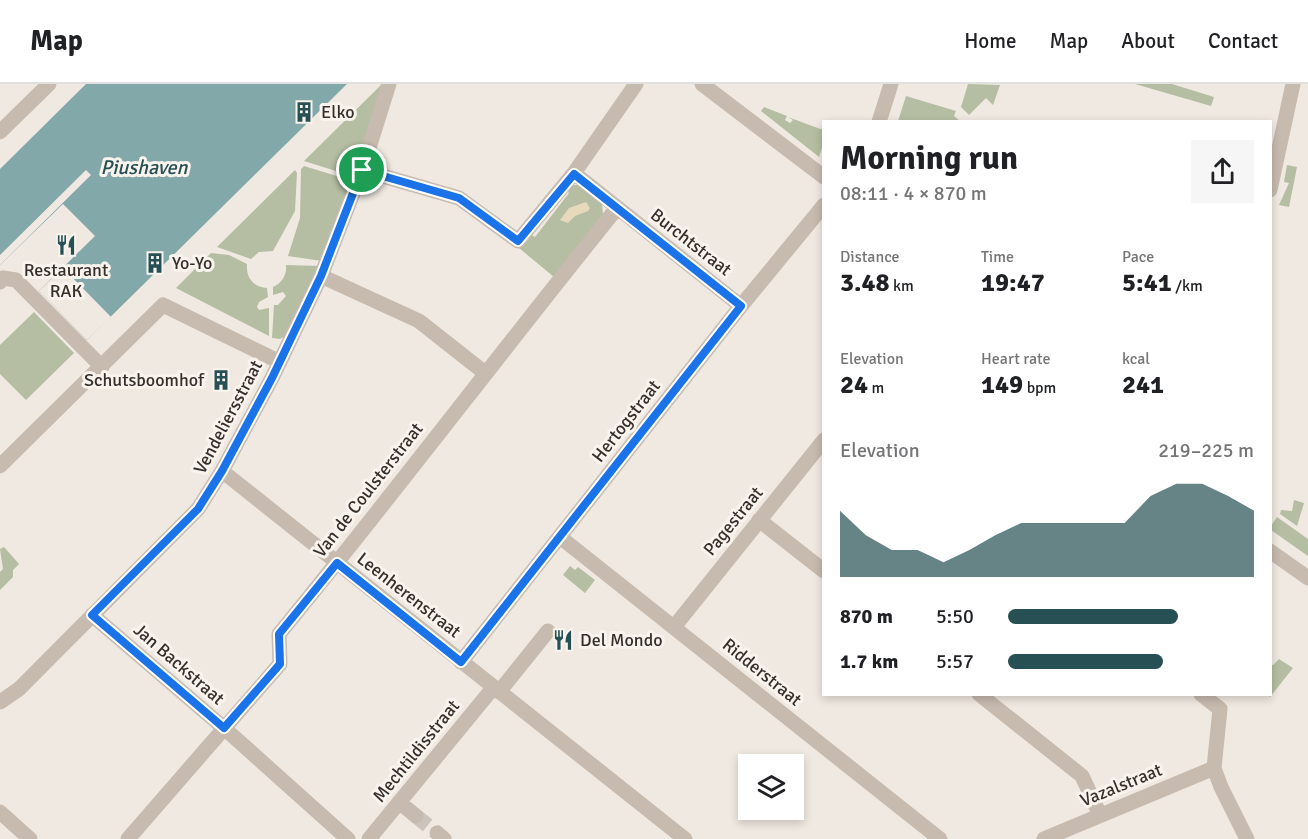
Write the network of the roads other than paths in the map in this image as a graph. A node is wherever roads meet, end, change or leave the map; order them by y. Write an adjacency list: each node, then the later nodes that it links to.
1 (49, 84): 8 (street)
2 (389, 84): 9 (street, Vendeliersstraat)
3 (636, 84): 10 (street)
4 (702, 84): 11 (street)
5 (891, 84): 7 (street)
6 (1293, 84): 12 (street)
7 (880, 120)
8 (0, 132)
9 (362, 170): 10 (street); 15 (street, Vendeliersstraat)
10 (574, 174): 14 (street)
11 (822, 175)
12 (1272, 181)
13 (822, 207): 17 (street, Hertogstraat)
14 (617, 208): 17 (street, Burchtstraat); 20 (street, Van de Coulsterstraat)
15 (321, 276): 18 (street, Vendeliersstraat); 20 (street)
16 (0, 282): 19 (street)
17 (741, 306): 25 (street, Hertogstraat)
18 (280, 362): 19 (street); 23 (street, Vendeliersstraat)
19 (102, 367): 22 (street)
20 (484, 373): 27 (street, Van de Coulsterstraat)
21 (822, 442): 24 (street, Pagestraat)
22 (0, 466)
23 (222, 471): 27 (street, Leenherenstraat); 30 (street, Vendeliersstraat)
24 (759, 520): 28 (street); 31 (street, Pagestraat)
25 (560, 537): 31 (street, Ridderstraat); 33 (street, Hertogstraat)
26 (1272, 552): 29 (street)
27 (337, 563): 33 (street, Leenherenstraat); 38 (street, Van de Coulsterstraat)
28 (822, 569)
29 (1308, 578)
30 (92, 615): 37 (street, Vendeliersstraat); 38 (street, Jan Backstraat)
31 (674, 627): 49 (street, Ridderstraat)
32 (548, 631): 34 (street)
33 (461, 662): 34 (street, Leenherenstraat)
34 (496, 690): 40 (street, Mechtildisstraat); 48 (street, Leenherenstraat)
35 (982, 696): 42 (street)
36 (1204, 696): 39 (street)
37 (0, 702)
38 (224, 728): 45 (street, Van de Coulsterstraat); 46 (street, Jan Backstraat)
39 (1214, 768): 42 (street, Vazalstraat); 51 (street)
40 (399, 802): 43 (street); 47 (street, Mechtildisstraat)
41 (0, 812): 44 (street)
42 (1100, 815): 50 (street, Vazalstraat)
43 (416, 816)
44 (30, 839)
45 (128, 839)
46 (348, 839)
47 (369, 839)
48 (685, 839)
49 (940, 839)
50 (1044, 839)
51 (1247, 839)

